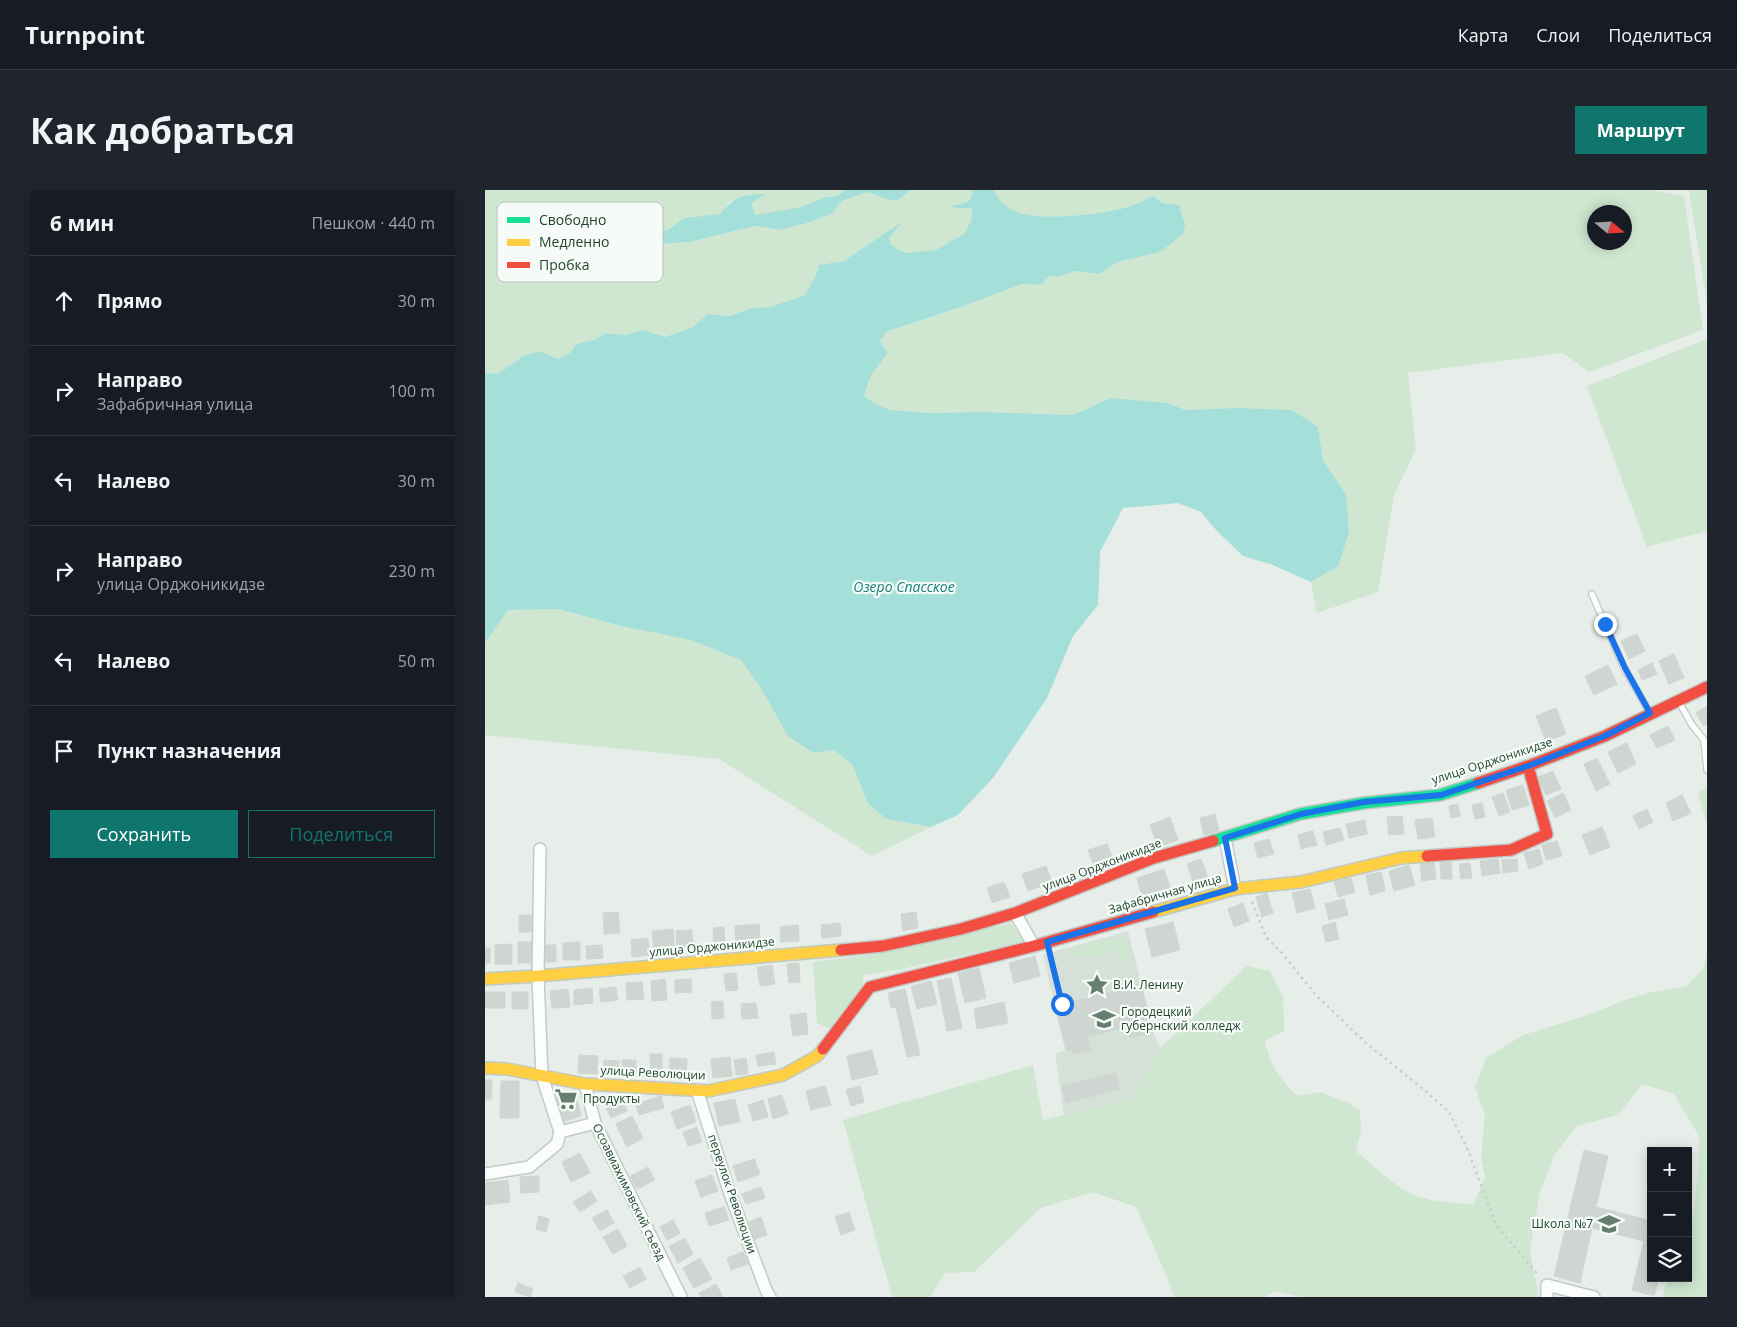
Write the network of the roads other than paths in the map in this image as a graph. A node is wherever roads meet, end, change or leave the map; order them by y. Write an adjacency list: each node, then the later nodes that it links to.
1 (1592, 594): 4 (lane)
2 (1707, 687): 3 (street, улица Орджоникидзе)
3 (1678, 701): 4 (street, улица Орджоникидзе); 6 (lane)
4 (1650, 713): 5 (street, улица Орджоникидзе)
5 (1528, 766): 7 (street, улица Орджоникидзе); 9 (street, Зафабричная улица)
6 (1707, 770)
7 (1225, 838): 9 (street); 10 (street, улица Орджоникидзе)
8 (540, 850): 12 (street)
9 (1241, 888): 11 (street, Зафабричная улица)
10 (1015, 913): 11 (street); 12 (street, улица Орджоникидзе)
11 (1034, 946): 14 (street, Зафабричная улица)
12 (538, 976): 13 (street, улица Орджоникидзе); 16 (street)
13 (485, 978)
14 (871, 987): 18 (street, улица Революции)
15 (485, 1068): 16 (street, улица Революции)
16 (542, 1076): 17 (street, улица Революции); 20 (street)
17 (585, 1084): 18 (street, улица Революции); 19 (street, Осоавиахимовский съезд)
18 (697, 1090): 24 (street, переулок Революции)
19 (595, 1123): 20 (street); 23 (street, Осоавиахимовский съезд)
20 (560, 1132): 21 (street)
21 (485, 1174)
22 (1547, 1291): 25 (street)
23 (681, 1297)
24 (770, 1297)
25 (1594, 1297)

